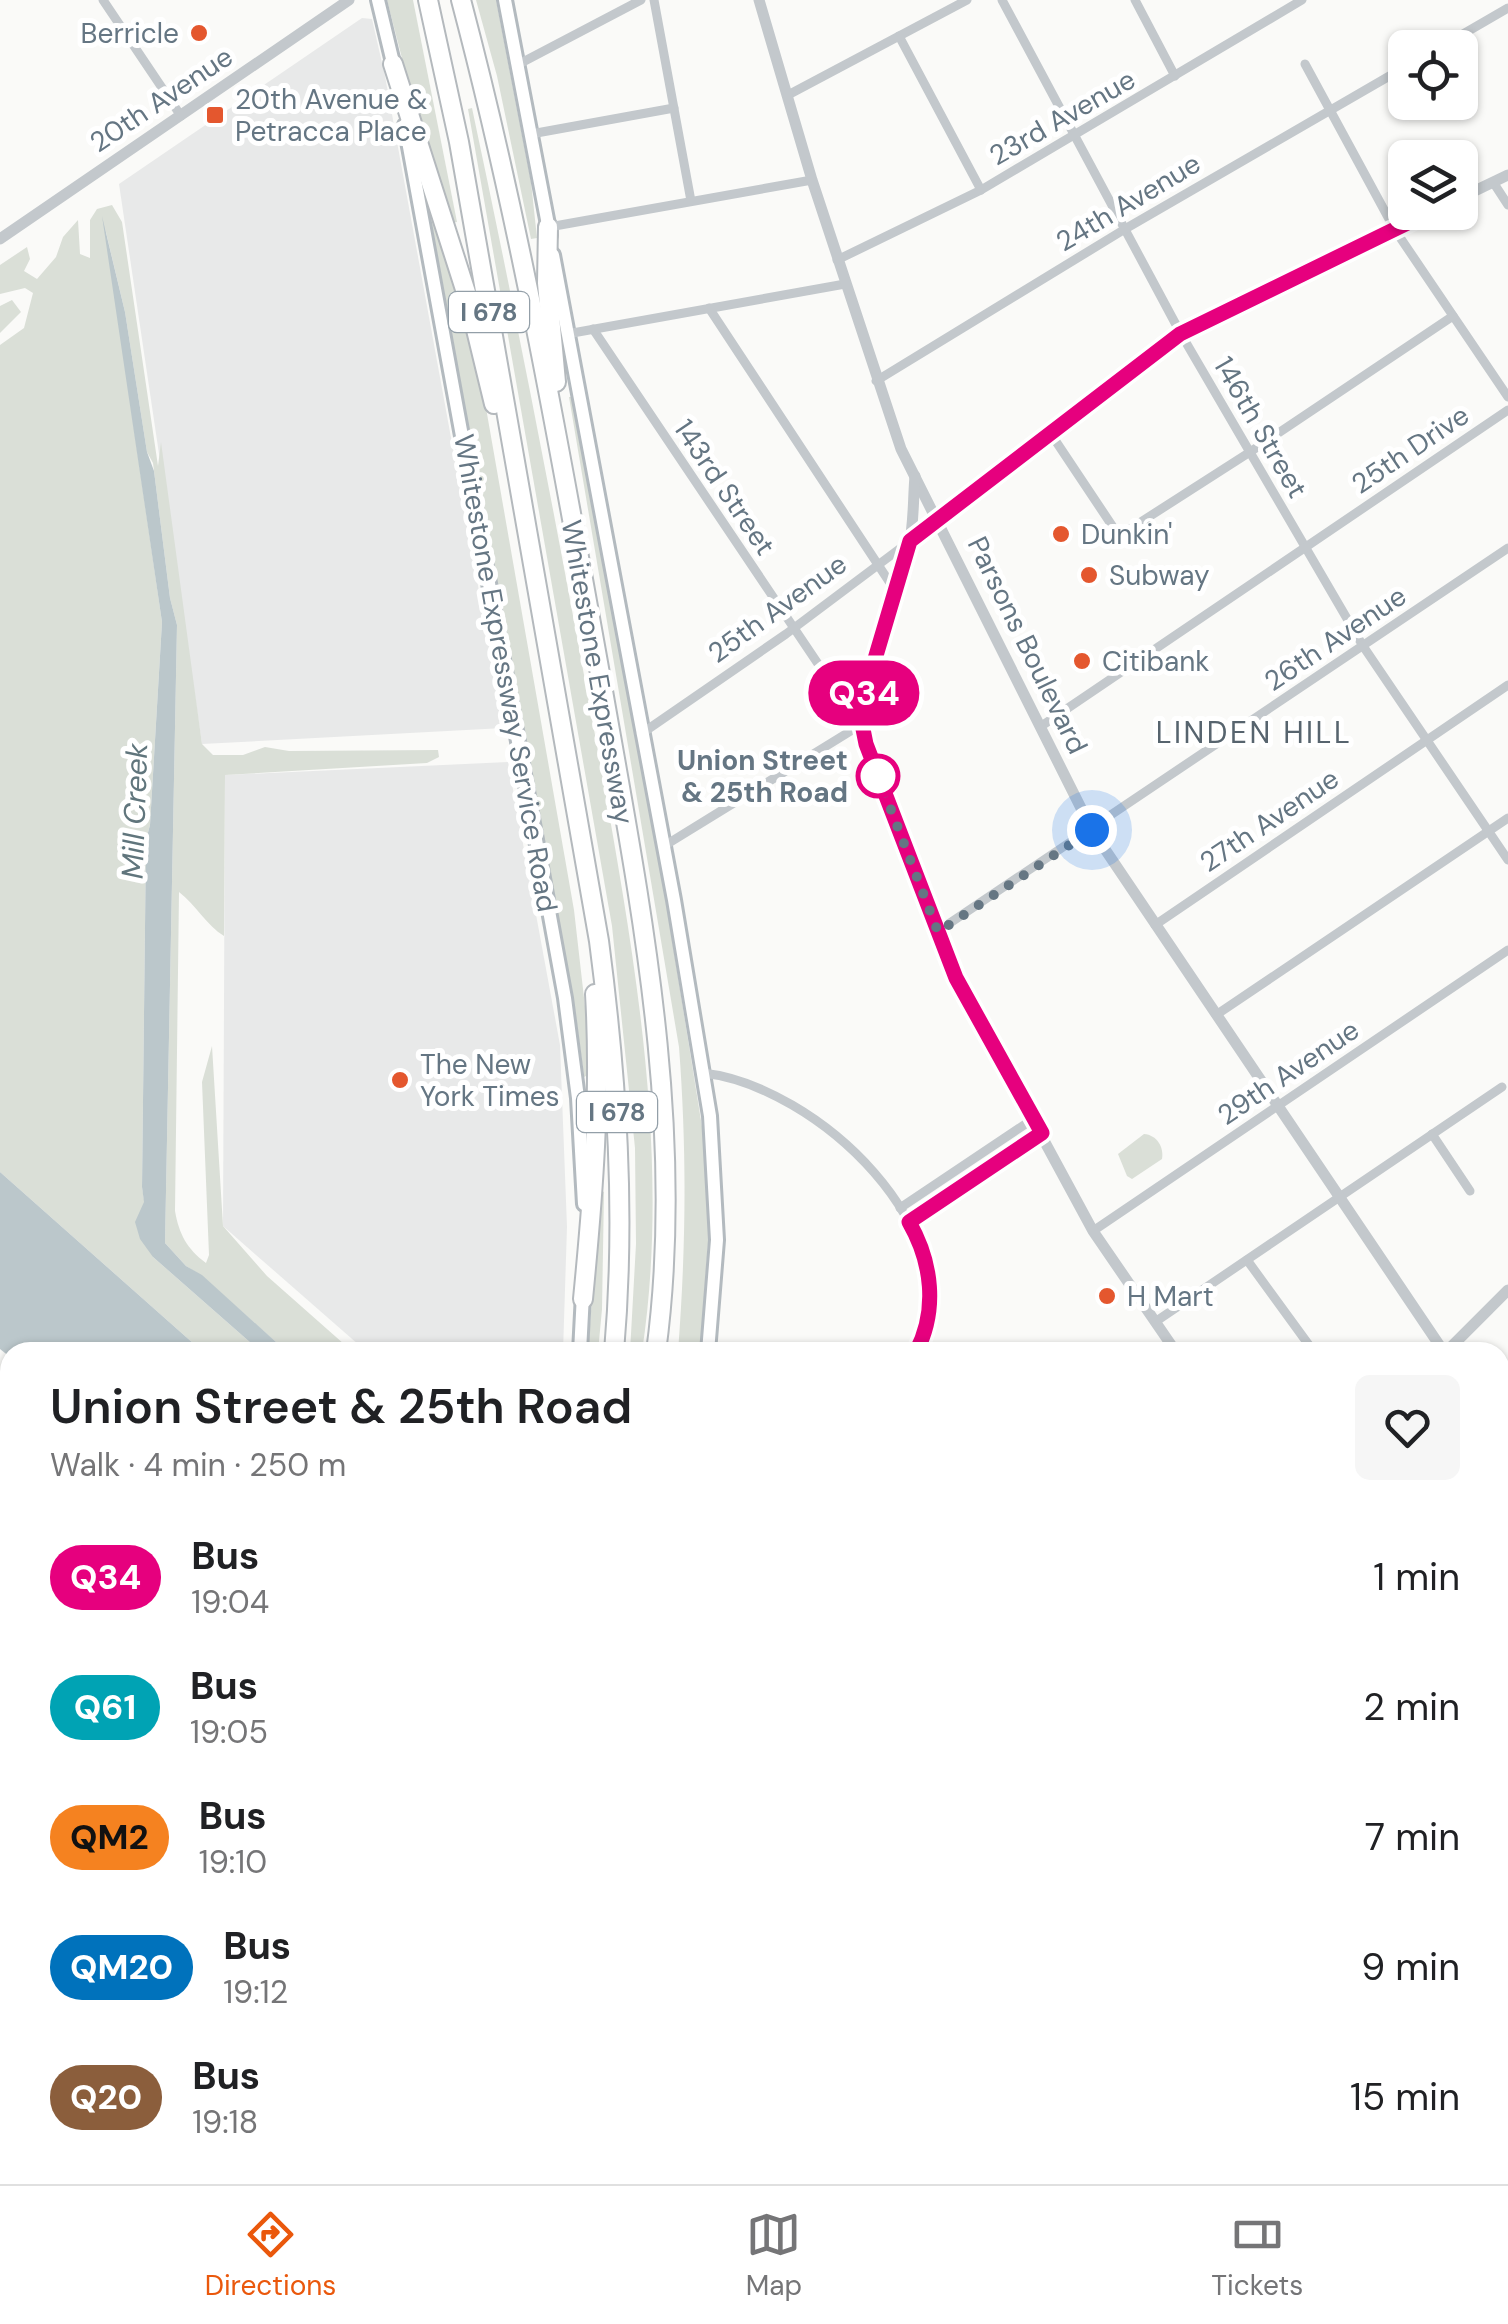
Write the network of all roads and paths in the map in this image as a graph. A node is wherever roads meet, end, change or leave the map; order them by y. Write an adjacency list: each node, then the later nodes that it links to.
1 (103, 0): 25 (street)
2 (349, 0): 25 (street, 20th Avenue)
3 (378, 0): 17 (main road, Whitestone Expressway Service Road)
4 (428, 0): 60 (highway, Whitestone Expressway / I 678)
5 (461, 0): 59 (highway, Whitestone Expressway / I 678)
6 (506, 0): 18 (main road)
7 (641, 0): 18 (street)
8 (654, 0): 23 (street)
9 (759, 0): 22 (street, Parsons Boulevard)
10 (967, 0): 16 (street)
11 (1002, 0): 27 (street, 146th Street)
12 (1135, 0): 20 (street)
13 (1302, 0): 20 (street, 23rd Avenue)
14 (1508, 8): 15 (street)
15 (1470, 30)
16 (899, 36): 22 (street); 32 (street)
17 (393, 64): 60 (highway); 92 (main road, Whitestone Expressway Service Road)
18 (518, 64): 26 (main road)
19 (1304, 64): 24 (street)
20 (1175, 76): 27 (street, 23rd Avenue)
21 (1388, 77): 24 (street, 24th Avenue)
22 (788, 95): 29 (street, Parsons Boulevard)
23 (674, 108): 26 (street); 33 (street)
24 (1330, 110): 35 (street); 37 (street, 24th Avenue)
25 (182, 116): 39 (street, 20th Avenue)
26 (531, 134): 36 (main road)
27 (1075, 137): 32 (street, 23rd Avenue); 37 (street, 146th Street)
28 (1508, 175): 30 (street)
29 (812, 180): 33 (street); 40 (street, Parsons Boulevard)
30 (1492, 182): 31 (street); 34 (street)
31 (1478, 189)
32 (982, 190): 40 (street, 23rd Avenue)
33 (692, 201): 36 (street)
34 (1508, 205)
35 (1388, 217)
36 (548, 227): 45 (main road); 59 (highway)
37 (1125, 229): 46 (street, 146th Street); 47 (street, 24th Avenue)
38 (1395, 230): 43 (street); 46 (street, 25th Avenue)
39 (0, 238)
40 (837, 260): 41 (street, Parsons Boulevard)
41 (845, 284): 42 (street); 47 (street, Parsons Boulevard)
42 (709, 308): 44 (street); 57 (street)
43 (1452, 316): 48 (street); 51 (street)
44 (593, 329): 45 (street); 61 (street, 143rd Street)
45 (567, 334): 66 (main road)
46 (1180, 334): 50 (street, 25th Avenue); 51 (street, 146th Street)
47 (876, 381): 52 (street, Parsons Boulevard)
48 (1508, 397)
49 (1508, 410): 55 (street, 25th Drive)
50 (1051, 434): 51 (street); 53 (street, 25th Avenue)
51 (1250, 452): 55 (street, 146th Street)
52 (915, 476): 53 (street, Parsons Boulevard); 54 (street)
53 (939, 520): 54 (street, 25th Avenue); 65 (street, Parsons Boulevard)
54 (910, 541): 57 (street, 25th Avenue); 58 (street)
55 (1306, 547): 62 (street, 146th Street); 65 (street, 25th Drive)
56 (1508, 548): 62 (street, 26th Avenue)
57 (879, 565): 58 (street); 61 (street, 25th Avenue)
58 (896, 592): 64 (street)
59 (589, 615): 89 (highway, Whitestone Expressway / I 678)
60 (544, 624): 73 (highway, Whitestone Expressway / I 678)
61 (793, 628): 64 (street, 143rd Street); 66 (street, 25th Avenue)
62 (1363, 646): 67 (street, 146th Street); 69 (street, 26th Avenue)
63 (1508, 685): 67 (street, 27th Avenue)
64 (862, 718): 71 (street); 75 (street)
65 (1040, 727): 69 (street, Parsons Boulevard)
66 (641, 734): 71 (main road)
67 (1427, 740): 70 (street, 146th Street); 74 (street, 27th Avenue)
68 (1508, 818): 70 (street)
69 (1092, 830): 74 (street, Parsons Boulevard); 75 (street, 26th Avenue)
70 (1488, 831): 72 (street, 146th Street); 77 (street)
71 (664, 846): 78 (main road)
72 (1508, 860)
73 (588, 874): 92 (highway); 95 (highway, Whitestone Expressway / I 678)
74 (1155, 924): 77 (street, Parsons Boulevard)
75 (938, 932): 81 (street)
76 (1508, 950): 80 (street, 29th Avenue)
77 (1216, 1015): 80 (street, Parsons Boulevard)
78 (703, 1074): 86 (street); 98 (main road)
79 (1502, 1087): 83 (street)
80 (1278, 1106): 85 (street, Parsons Boulevard); 88 (street, 29th Avenue)
81 (1034, 1120): 82 (street); 86 (street)
82 (1042, 1133): 87 (street); 88 (street)
83 (1432, 1134): 84 (street); 85 (street)
84 (1470, 1191)
85 (1339, 1197): 90 (street); 102 (street, Parsons Boulevard)
86 (900, 1208): 87 (street)
87 (909, 1222): 99 (street)
88 (1093, 1230): 93 (street)
89 (666, 1234): 96 (highway, Whitestone Expressway / I 678); 97 (highway)
90 (1247, 1260): 93 (street); 101 (street)
91 (1508, 1290): 103 (street)
92 (583, 1299): 94 (main road, Whitestone Expressway Service Road)
93 (1155, 1322): 100 (street)
94 (581, 1342)
95 (615, 1342)
96 (657, 1342)
97 (667, 1342)
98 (709, 1342)
99 (920, 1342)
100 (1169, 1342)
101 (1307, 1342)
102 (1438, 1342)
103 (1455, 1342)

